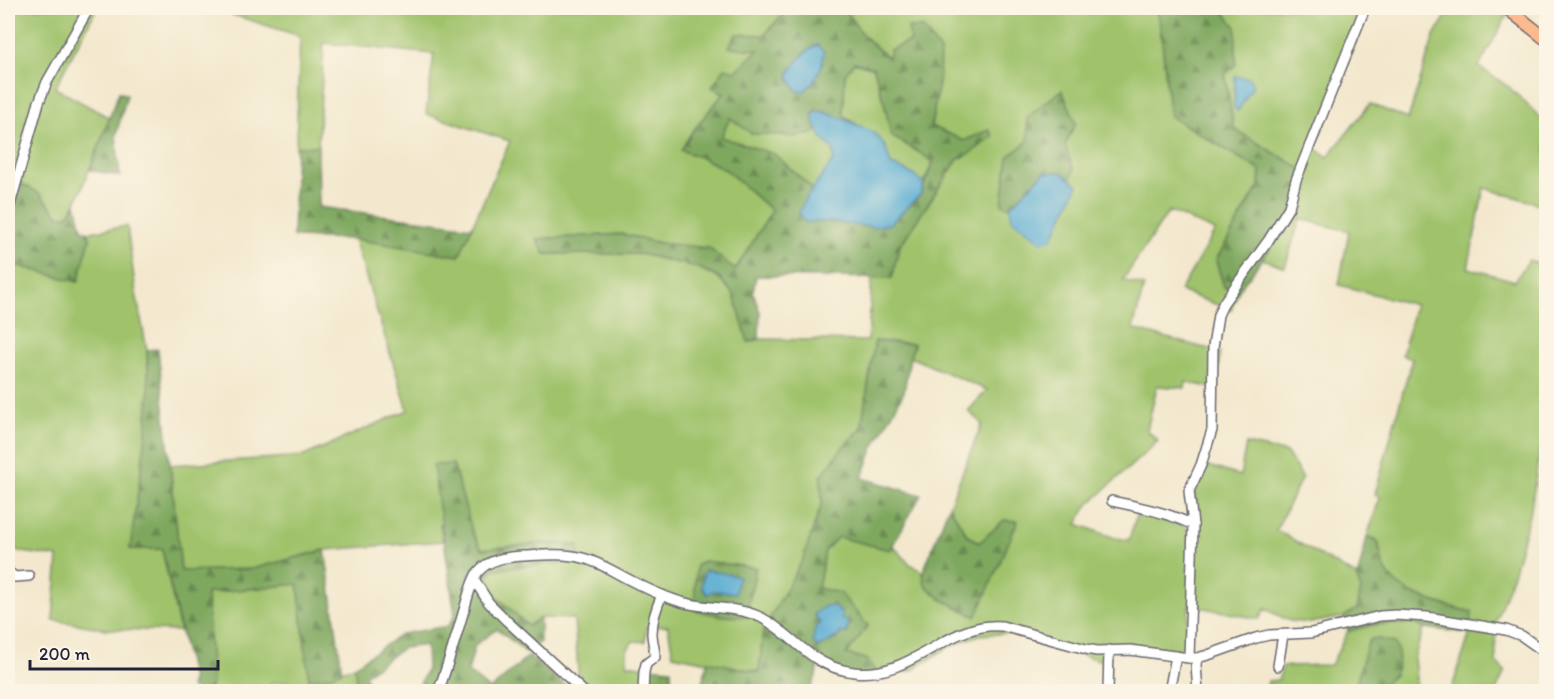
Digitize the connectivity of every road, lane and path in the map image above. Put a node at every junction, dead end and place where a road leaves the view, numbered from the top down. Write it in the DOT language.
graph roads {
  1 [pos="89,8"];
  2 [pos="1365,8"];
  3 [pos="1507,8"];
  4 [pos="1546,39"];
  5 [pos="8,212"];
  6 [pos="1112,501"];
  7 [pos="1193,525"];
  8 [pos="8,572"];
  9 [pos="29,576"];
  10 [pos="476,576"];
  11 [pos="662,595"];
  12 [pos="1283,635"];
  13 [pos="1109,650"];
  14 [pos="1546,653"];
  15 [pos="1176,656"];
  16 [pos="1193,658"];
  17 [pos="1278,666"];
  18 [pos="438,692"];
  19 [pos="584,692"];
  20 [pos="643,692"];
  21 [pos="1108,692"];
  22 [pos="1170,692"];
  23 [pos="1198,692"];
  1 -- 5 [label="street"];
  2 -- 7 [label="street"];
  3 -- 4 [label="main road"];
  6 -- 7 [label="street"];
  7 -- 16 [label="street"];
  8 -- 9 [label="street"];
  10 -- 11 [label="street"];
  10 -- 18 [label="street"];
  10 -- 19 [label="street"];
  11 -- 13 [label="street"];
  11 -- 20 [label="street"];
  12 -- 14 [label="street"];
  12 -- 16 [label="street"];
  12 -- 17 [label="street"];
  13 -- 15 [label="street"];
  13 -- 21 [label="street"];
  15 -- 16 [label="street"];
  15 -- 22 [label="street"];
  16 -- 23 [label="street"];
}
